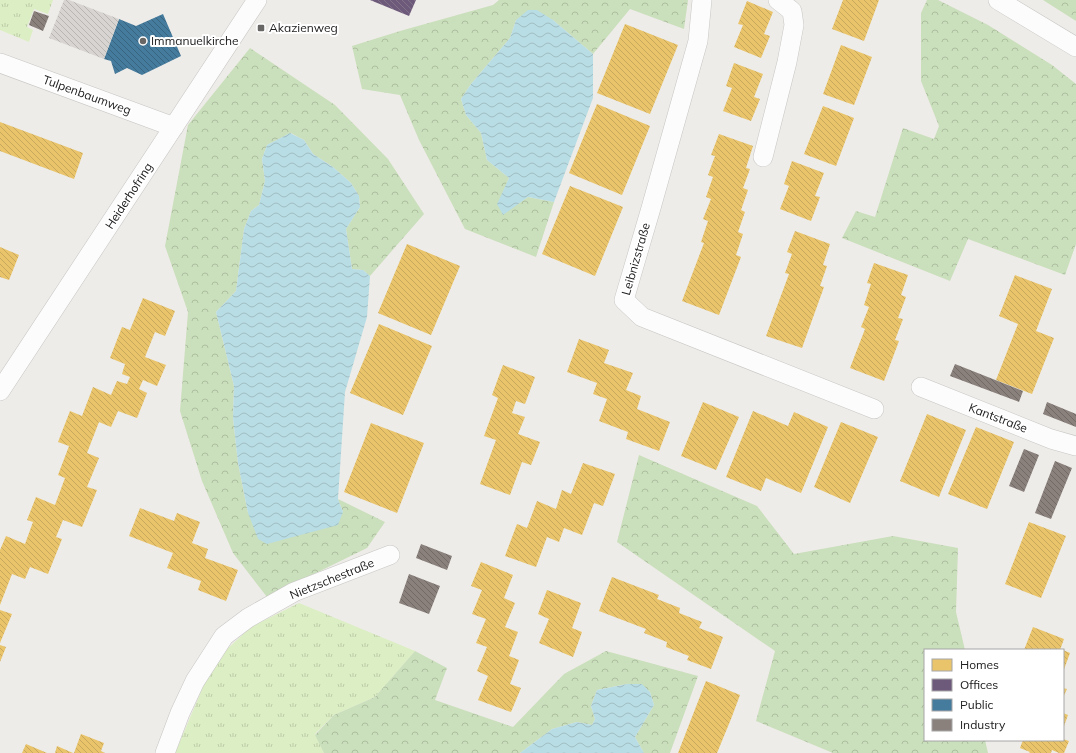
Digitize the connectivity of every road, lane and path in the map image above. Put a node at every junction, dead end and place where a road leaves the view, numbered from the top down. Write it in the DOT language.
graph roads {
  1 [pos="257,0"];
  2 [pos="702,0"];
  3 [pos="778,0"];
  4 [pos="998,0"];
  5 [pos="1076,47"];
  6 [pos="0,63"];
  7 [pos="174,127"];
  8 [pos="763,157"];
  9 [pos="921,387"];
  10 [pos="0,391"];
  11 [pos="874,409"];
  12 [pos="1076,446"];
  13 [pos="390,555"];
  14 [pos="165,753"];
  1 -- 7 [label="street, Heiderhofring"];
  2 -- 11 [label="street, Leibnizstraße"];
  3 -- 8 [label="street"];
  4 -- 5 [label="street"];
  6 -- 7 [label="street, Tulpenbaumweg"];
  7 -- 10 [label="street, Heiderhofring"];
  9 -- 12 [label="street, Kantstraße"];
  13 -- 14 [label="street, Nietzschestraße"];
}
